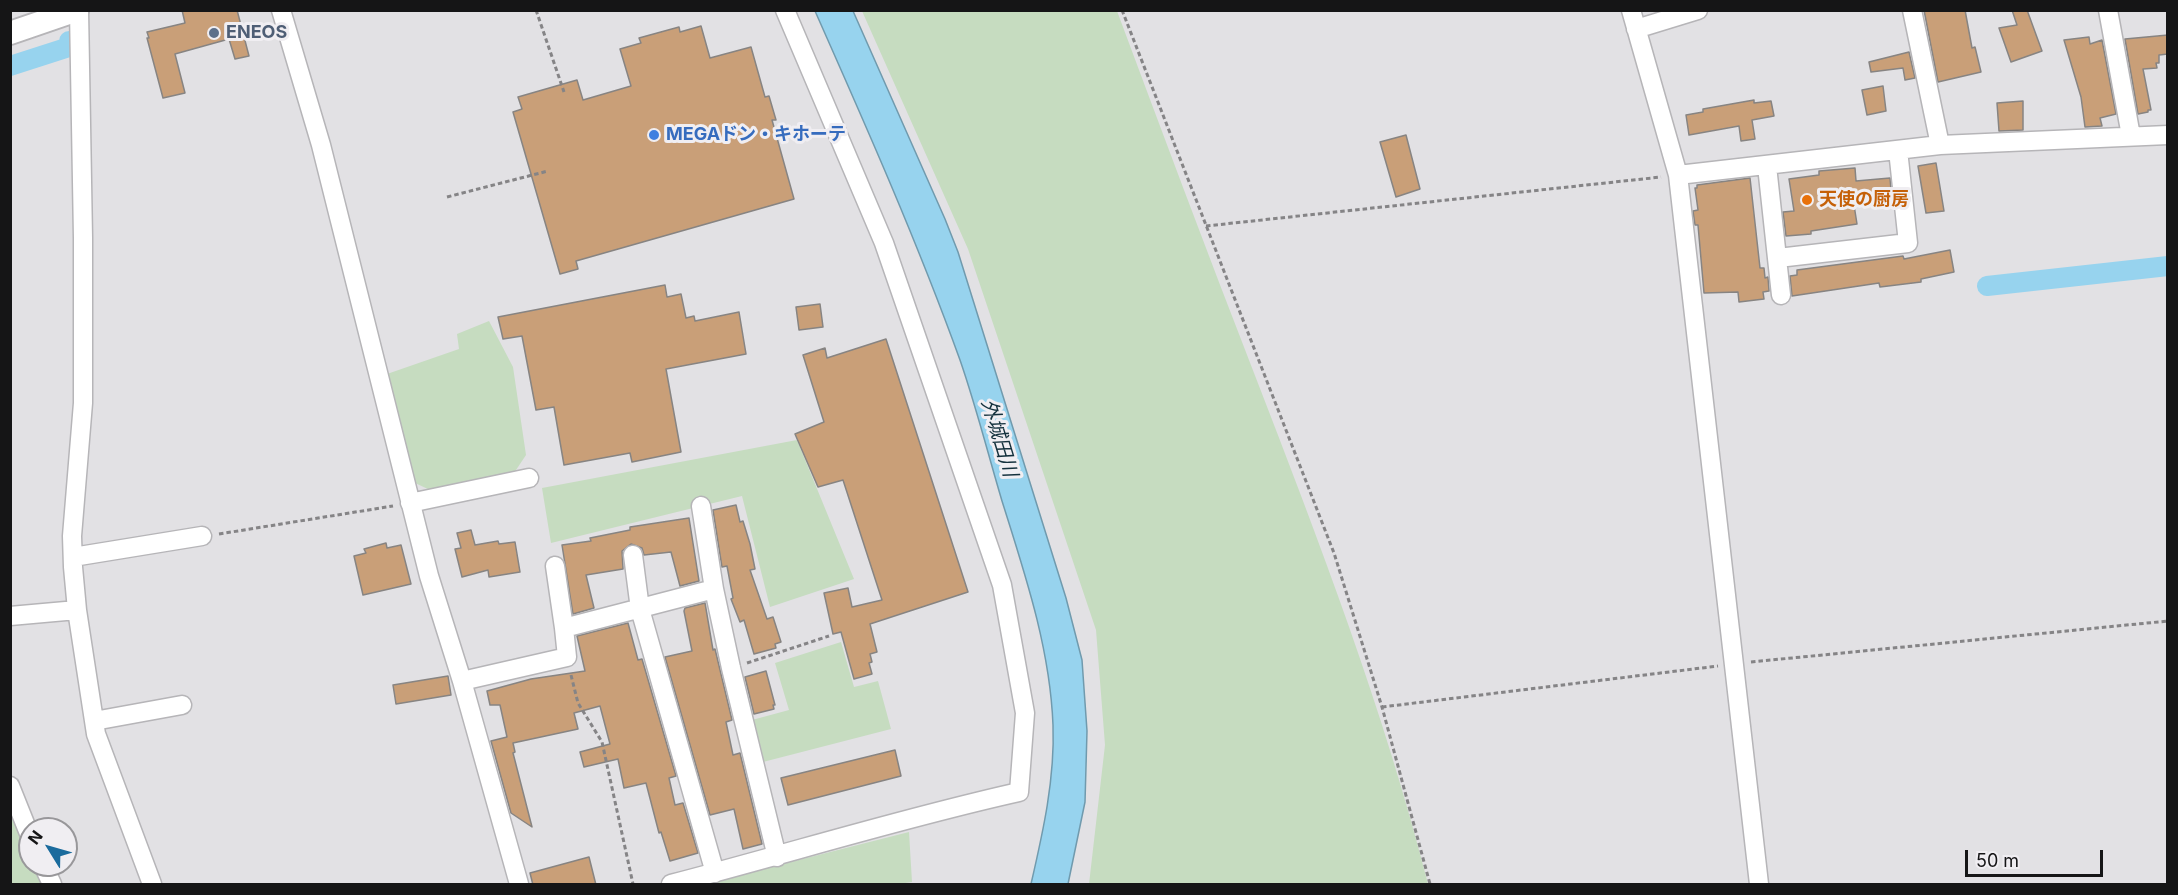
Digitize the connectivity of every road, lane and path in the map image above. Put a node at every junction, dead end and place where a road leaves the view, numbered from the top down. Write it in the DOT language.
graph roads {
  1 [pos="78,10"];
  2 [pos="280,10"];
  3 [pos="536,10"];
  4 [pos="784,10"];
  5 [pos="1122,10"];
  6 [pos="1631,10"];
  7 [pos="1698,10"];
  8 [pos="1912,10"];
  9 [pos="2108,10"];
  10 [pos="1636,29"];
  11 [pos="10,33"];
  12 [pos="564,92"];
  13 [pos="2168,135"];
  14 [pos="2131,136"];
  15 [pos="1940,145"];
  16 [pos="1898,150"];
  17 [pos="1767,166"];
  18 [pos="548,171"];
  19 [pos="1678,175"];
  20 [pos="447,197"];
  21 [pos="1206,226"];
  22 [pos="1778,258"];
  23 [pos="1781,295"];
  24 [pos="529,478"];
  25 [pos="410,503"];
  26 [pos="701,506"];
  27 [pos="202,536"];
  28 [pos="633,555"];
  29 [pos="73,557"];
  30 [pos="555,566"];
  31 [pos="714,589"];
  32 [pos="640,609"];
  33 [pos="77,610"];
  34 [pos="10,616"];
  35 [pos="2168,621"];
  36 [pos="564,628"];
  37 [pos="829,636"];
  38 [pos="567,657"];
  39 [pos="1735,664"];
  40 [pos="731,668"];
  41 [pos="462,681"];
  42 [pos="182,705"];
  43 [pos="1382,707"];
  44 [pos="94,721"];
  45 [pos="10,786"];
  46 [pos="22,817"];
  47 [pos="777,857"];
  48 [pos="715,873"];
  49 [pos="152,885"];
  50 [pos="519,885"];
  51 [pos="633,885"];
  52 [pos="671,885"];
  53 [pos="1430,885"];
  54 [pos="1759,885"];
  1 -- 11 [label="main road"];
  1 -- 29 [label="street"];
  2 -- 25 [label="street"];
  3 -- 12 [label="path"];
  4 -- 47 [label="street"];
  5 -- 21 [label="path"];
  6 -- 10 [label="street"];
  7 -- 10 [label="street"];
  8 -- 15 [label="street"];
  9 -- 14 [label="street"];
  10 -- 19 [label="street"];
  13 -- 14 [label="street"];
  14 -- 15 [label="street"];
  15 -- 16 [label="street"];
  16 -- 17 [label="street"];
  16 -- 22 [label="street"];
  17 -- 19 [label="street"];
  17 -- 22 [label="street"];
  18 -- 20 [label="path"];
  19 -- 21 [label="path"];
  19 -- 39 [label="street"];
  21 -- 43 [label="path"];
  22 -- 23 [label="street"];
  24 -- 25 [label="street"];
  25 -- 27 [label="path"];
  25 -- 41 [label="street"];
  26 -- 31 [label="street"];
  27 -- 29 [label="street"];
  28 -- 32 [label="street"];
  29 -- 33 [label="street"];
  30 -- 36 [label="street"];
  31 -- 32 [label="street"];
  31 -- 40 [label="street"];
  32 -- 36 [label="street"];
  32 -- 48 [label="street"];
  33 -- 34 [label="street"];
  33 -- 44 [label="street"];
  35 -- 39 [label="path"];
  36 -- 38 [label="street"];
  37 -- 40 [label="path"];
  38 -- 41 [label="street"];
  38 -- 51 [label="path"];
  39 -- 43 [label="path"];
  39 -- 54 [label="street"];
  40 -- 47 [label="street"];
  41 -- 50 [label="street"];
  42 -- 44 [label="street"];
  43 -- 53 [label="path"];
  44 -- 49 [label="street"];
  45 -- 46 [label="street"];
  47 -- 48 [label="street"];
  48 -- 52 [label="street"];
}
